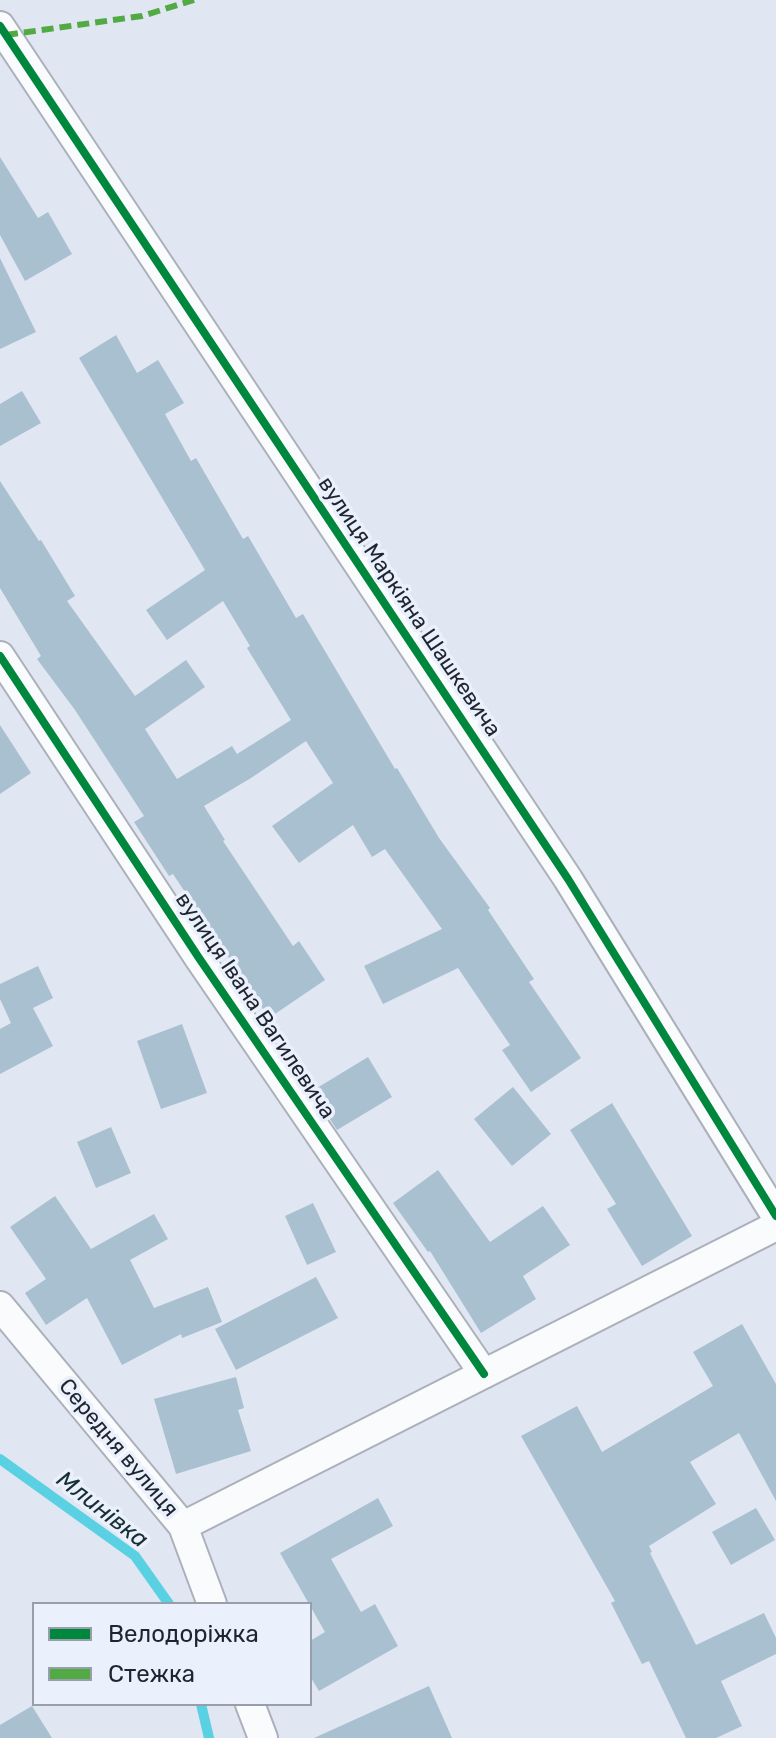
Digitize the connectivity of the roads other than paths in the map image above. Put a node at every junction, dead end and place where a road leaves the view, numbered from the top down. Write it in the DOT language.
graph roads {
  1 [pos="0,26"];
  2 [pos="0,656"];
  3 [pos="776,1216"];
  4 [pos="776,1226"];
  5 [pos="0,1306"];
  6 [pos="484,1374"];
  7 [pos="183,1526"];
  8 [pos="211,1602"];
  9 [pos="251,1706"];
  10 [pos="263,1738"];
  1 -- 3 [label="street, вулиця Маркіяна Шашкевича"];
  2 -- 6 [label="street, вулиця Івана Вагилевича"];
  4 -- 6 [label="street"];
  5 -- 7 [label="street, Середня вулиця"];
  6 -- 7 [label="street"];
  7 -- 8 [label="street, Середня вулиця"];
  9 -- 10 [label="street"];
}
